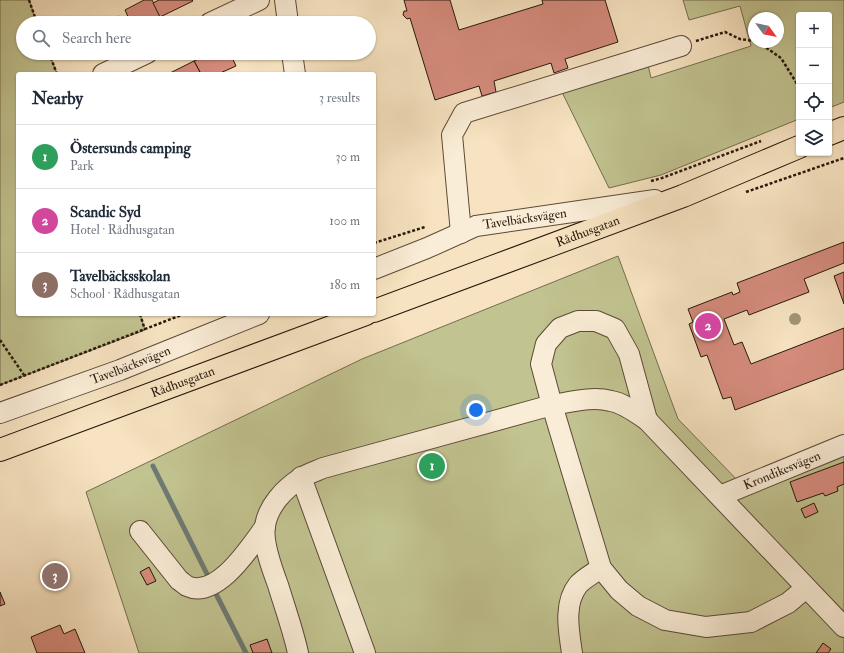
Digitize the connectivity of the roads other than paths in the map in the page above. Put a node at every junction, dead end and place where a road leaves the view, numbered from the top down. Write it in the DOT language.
graph roads {
  1 [pos="259,0"];
  2 [pos="285,0"];
  3 [pos="225,16"];
  4 [pos="287,16"];
  5 [pos="681,46"];
  6 [pos="132,60"];
  7 [pos="293,60"];
  8 [pos="107,72"];
  9 [pos="295,72"];
  10 [pos="844,128"];
  11 [pos="832,133"];
  12 [pos="796,148"];
  13 [pos="682,196"];
  14 [pos="461,233"];
  15 [pos="376,268"];
  16 [pos="376,310"];
  17 [pos="254,316"];
  18 [pos="361,316"];
  19 [pos="552,405"];
  20 [pos="0,413"];
  21 [pos="647,420"];
  22 [pos="844,445"];
  23 [pos="0,450"];
  24 [pos="301,477"];
  25 [pos="720,496"];
  26 [pos="265,527"];
  27 [pos="140,531"];
  28 [pos="601,568"];
  29 [pos="806,588"];
  30 [pos="844,627"];
  31 [pos="296,644"];
  32 [pos="281,653"];
  33 [pos="364,653"];
  34 [pos="572,653"];
  1 -- 3 [label="street"];
  2 -- 4 [label="street"];
  5 -- 14 [label="street"];
  6 -- 8 [label="street"];
  7 -- 9 [label="street"];
  10 -- 11 [label="main road"];
  12 -- 13 [label="main road, Rådhusgatan"];
  13 -- 14 [label="street, Tavelbäcksvägen"];
  13 -- 16 [label="main road, Rådhusgatan"];
  14 -- 15 [label="street, Tavelbäcksvägen"];
  17 -- 20 [label="street, Tavelbäcksvägen"];
  18 -- 23 [label="main road, Rådhusgatan"];
  19 -- 21 [label="street"];
  19 -- 21 [label="street"];
  19 -- 24 [label="street"];
  19 -- 28 [label="street"];
  21 -- 25 [label="street"];
  22 -- 25 [label="street, Krondikesvägen"];
  24 -- 26 [label="street"];
  24 -- 33 [label="street"];
  25 -- 29 [label="street"];
  26 -- 27 [label="street"];
  26 -- 31 [label="street"];
  28 -- 29 [label="street"];
  28 -- 34 [label="street"];
  29 -- 30 [label="street"];
  31 -- 32 [label="street"];
}
